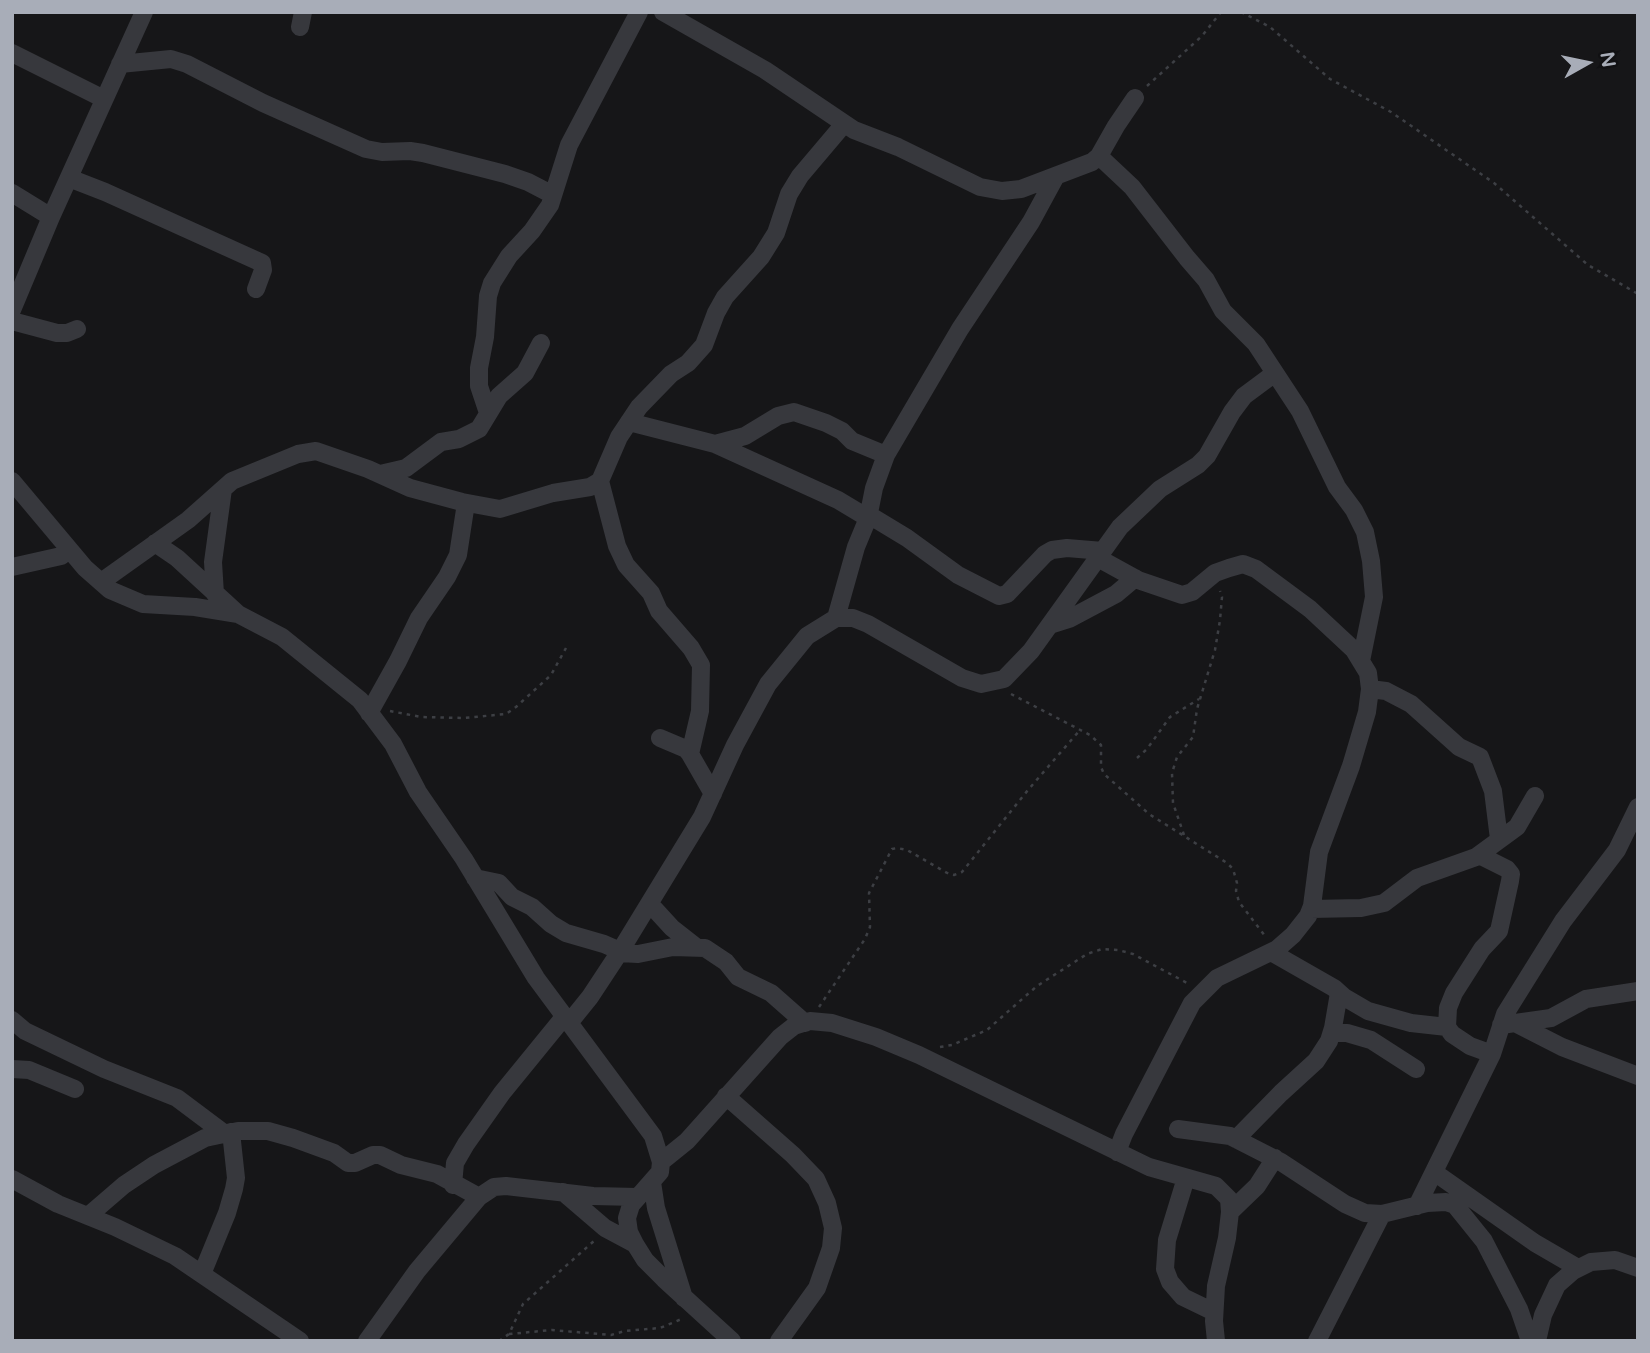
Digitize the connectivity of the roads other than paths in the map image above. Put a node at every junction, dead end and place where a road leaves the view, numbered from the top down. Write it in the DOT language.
graph roads {
  1 [pos="144,12"];
  2 [pos="639,12"];
  3 [pos="663,12"];
  4 [pos="12,53"];
  5 [pos="120,64"];
  6 [pos="104,99"];
  7 [pos="1135,99"];
  8 [pos="844,124"];
  9 [pos="1099,156"];
  10 [pos="1056,176"];
  11 [pos="69,178"];
  12 [pos="12,194"];
  13 [pos="553,195"];
  14 [pos="51,217"];
  15 [pos="256,289"];
  16 [pos="12,310"];
  17 [pos="12,321"];
  18 [pos="77,329"];
  19 [pos="541,343"];
  20 [pos="1275,373"];
  21 [pos="488,413"];
  22 [pos="629,422"];
  23 [pos="715,444"];
  24 [pos="886,455"];
  25 [pos="380,474"];
  26 [pos="12,481"];
  27 [pos="600,481"];
  28 [pos="223,489"];
  29 [pos="466,503"];
  30 [pos="869,517"];
  31 [pos="155,543"];
  32 [pos="69,550"];
  33 [pos="1101,555"];
  34 [pos="12,567"];
  35 [pos="1135,578"];
  36 [pos="101,582"];
  37 [pos="215,594"];
  38 [pos="238,614"];
  39 [pos="835,618"];
  40 [pos="1049,625"];
  41 [pos="1360,661"];
  42 [pos="1370,689"];
  43 [pos="371,709"];
  44 [pos="660,738"];
  45 [pos="690,754"];
  46 [pos="713,794"];
  47 [pos="1535,796"];
  48 [pos="1638,807"];
  49 [pos="1499,839"];
  50 [pos="1479,855"];
  51 [pos="475,878"];
  52 [pos="650,904"];
  53 [pos="1311,909"];
  54 [pos="695,946"];
  55 [pos="1272,951"];
  56 [pos="620,952"];
  57 [pos="1638,991"];
  58 [pos="1339,993"];
  59 [pos="1381,1014"];
  60 [pos="567,1020"];
  61 [pos="12,1021"];
  62 [pos="807,1022"];
  63 [pos="1508,1024"];
  64 [pos="1447,1027"];
  65 [pos="1332,1034"];
  66 [pos="1371,1040"];
  67 [pos="1492,1054"];
  68 [pos="12,1069"];
  69 [pos="1416,1069"];
  70 [pos="1638,1076"];
  71 [pos="75,1089"];
  72 [pos="726,1096"];
  73 [pos="1261,1114"];
  74 [pos="1178,1129"];
  75 [pos="228,1133"];
  76 [pos="1236,1139"];
  77 [pos="1117,1152"];
  78 [pos="1270,1156"];
  79 [pos="661,1162"];
  80 [pos="1434,1171"];
  81 [pos="1186,1178"];
  82 [pos="12,1179"];
  83 [pos="652,1182"];
  84 [pos="453,1185"];
  85 [pos="563,1192"];
  86 [pos="479,1197"];
  87 [pos="637,1197"];
  88 [pos="1417,1206"];
  89 [pos="1230,1212"];
  90 [pos="1382,1214"];
  91 [pos="88,1216"];
  92 [pos="635,1244"];
  93 [pos="1578,1268"];
  94 [pos="1638,1268"];
  95 [pos="202,1274"];
  96 [pos="684,1298"];
  97 [pos="1214,1312"];
  98 [pos="300,1341"];
  99 [pos="367,1341"];
  100 [pos="732,1341"];
  101 [pos="779,1341"];
  102 [pos="1216,1341"];
  103 [pos="1317,1341"];
  104 [pos="1530,1341"];
  105 [pos="1537,1341"];
  1 -- 5 [label="street"];
  2 -- 13 [label="street"];
  3 -- 8 [label="street"];
  4 -- 6 [label="street"];
  5 -- 6 [label="street"];
  5 -- 13 [label="street"];
  6 -- 11 [label="street"];
  7 -- 9 [label="street"];
  8 -- 10 [label="street"];
  8 -- 22 [label="street"];
  9 -- 10 [label="street"];
  9 -- 20 [label="street"];
  10 -- 24 [label="street"];
  11 -- 14 [label="street"];
  11 -- 15 [label="street"];
  12 -- 14 [label="street"];
  13 -- 21 [label="street"];
  14 -- 16 [label="street"];
  17 -- 18 [label="street"];
  19 -- 21 [label="street"];
  20 -- 33 [label="street"];
  20 -- 41 [label="street"];
  21 -- 25 [label="street"];
  22 -- 23 [label="street"];
  22 -- 27 [label="street"];
  23 -- 24 [label="street"];
  23 -- 30 [label="street"];
  24 -- 30 [label="street"];
  25 -- 28 [label="street"];
  25 -- 29 [label="street"];
  26 -- 32 [label="street"];
  27 -- 29 [label="street"];
  27 -- 45 [label="street"];
  28 -- 31 [label="street"];
  28 -- 37 [label="street"];
  29 -- 43 [label="street"];
  30 -- 33 [label="street"];
  30 -- 39 [label="street"];
  31 -- 36 [label="street"];
  31 -- 37 [label="street"];
  32 -- 34 [label="street"];
  32 -- 36 [label="street"];
  33 -- 35 [label="street"];
  33 -- 40 [label="street"];
  35 -- 40 [label="street"];
  35 -- 41 [label="street"];
  36 -- 38 [label="street"];
  37 -- 38 [label="street"];
  38 -- 43 [label="street"];
  39 -- 40 [label="street"];
  39 -- 46 [label="street"];
  41 -- 42 [label="street"];
  42 -- 49 [label="street"];
  42 -- 53 [label="street"];
  43 -- 51 [label="street"];
  44 -- 45 [label="street"];
  45 -- 46 [label="street"];
  46 -- 52 [label="street"];
  47 -- 49 [label="street"];
  48 -- 63 [label="street"];
  49 -- 50 [label="street"];
  50 -- 53 [label="street"];
  50 -- 64 [label="street"];
  51 -- 56 [label="street"];
  51 -- 60 [label="street"];
  52 -- 54 [label="street"];
  52 -- 56 [label="street"];
  53 -- 55 [label="street"];
  54 -- 56 [label="street"];
  54 -- 62 [label="street"];
  55 -- 58 [label="street"];
  55 -- 77 [label="street"];
  56 -- 60 [label="street"];
  57 -- 63 [label="street"];
  58 -- 59 [label="street"];
  58 -- 65 [label="street"];
  59 -- 64 [label="street"];
  59 -- 66 [label="street"];
  60 -- 79 [label="street"];
  60 -- 84 [label="street"];
  61 -- 75 [label="street"];
  62 -- 72 [label="street"];
  62 -- 77 [label="street"];
  63 -- 67 [label="street"];
  63 -- 70 [label="street"];
  64 -- 67 [label="street"];
  65 -- 66 [label="street"];
  65 -- 73 [label="street"];
  66 -- 69 [label="street"];
  67 -- 80 [label="street"];
  68 -- 71 [label="street"];
  72 -- 79 [label="street"];
  72 -- 101 [label="street"];
  73 -- 76 [label="street"];
  73 -- 78 [label="street"];
  74 -- 76 [label="street"];
  75 -- 84 [label="street"];
  75 -- 91 [label="street"];
  75 -- 95 [label="street"];
  76 -- 78 [label="street"];
  77 -- 81 [label="street"];
  78 -- 89 [label="street"];
  78 -- 90 [label="street"];
  79 -- 83 [label="street"];
  80 -- 88 [label="street"];
  80 -- 93 [label="street"];
  81 -- 89 [label="street"];
  81 -- 97 [label="street"];
  82 -- 91 [label="street"];
  83 -- 87 [label="street"];
  83 -- 96 [label="street"];
  84 -- 86 [label="street"];
  85 -- 86 [label="street"];
  85 -- 87 [label="street"];
  85 -- 92 [label="street"];
  86 -- 99 [label="street"];
  87 -- 92 [label="street"];
  88 -- 90 [label="street"];
  88 -- 104 [label="street"];
  89 -- 97 [label="street"];
  90 -- 103 [label="street"];
  91 -- 95 [label="street"];
  92 -- 96 [label="street"];
  93 -- 94 [label="street"];
  93 -- 105 [label="street"];
  95 -- 98 [label="street"];
  96 -- 100 [label="street"];
  97 -- 102 [label="street"];
}
